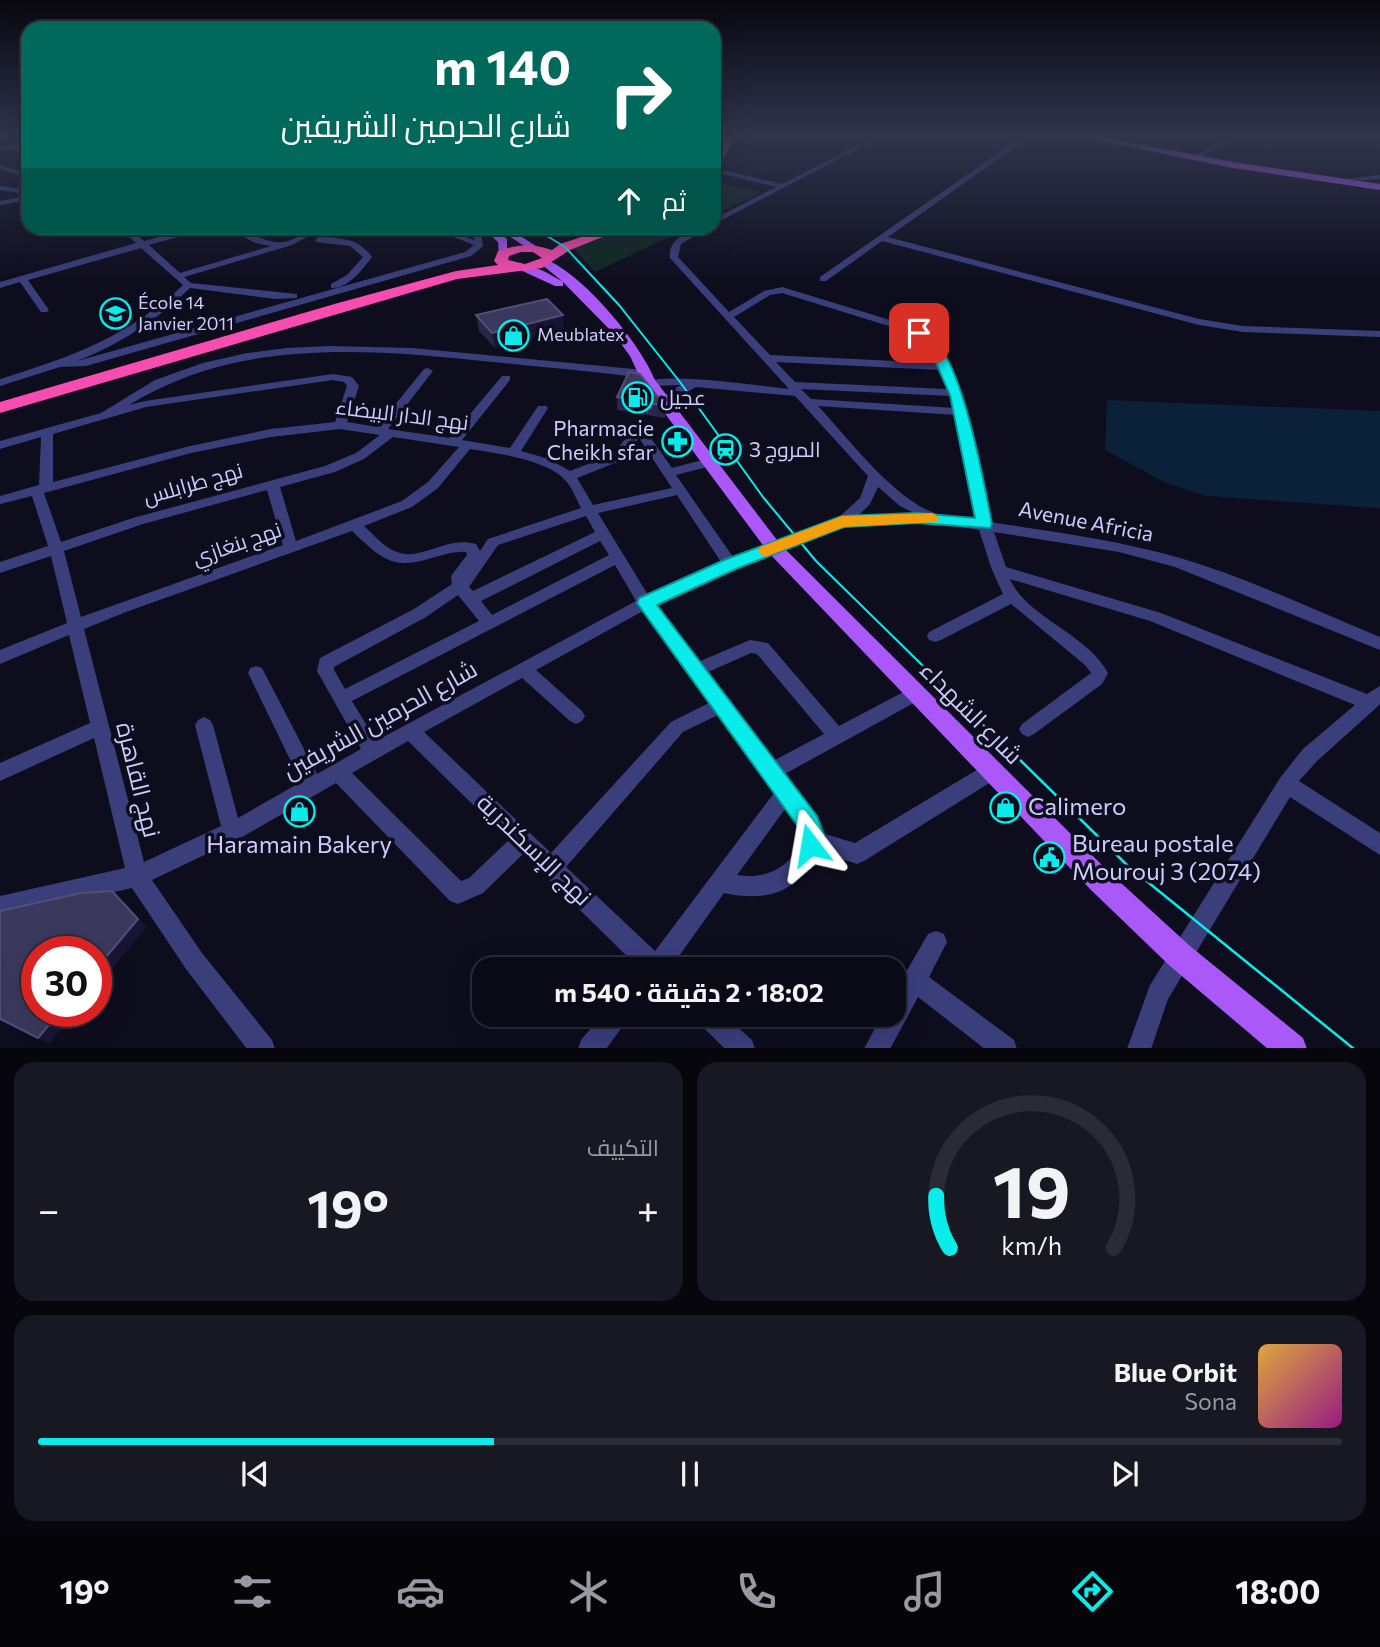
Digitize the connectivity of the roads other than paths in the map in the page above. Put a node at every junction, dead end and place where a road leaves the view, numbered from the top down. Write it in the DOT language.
graph roads {
  1 [pos="770,184"];
  2 [pos="788,184"];
  3 [pos="959,184"];
  4 [pos="782,187"];
  5 [pos="0,188"];
  6 [pos="21,191"];
  7 [pos="21,199"];
  8 [pos="0,203"];
  9 [pos="721,218"];
  10 [pos="133,235"];
  11 [pos="176,235"];
  12 [pos="246,235"];
  13 [pos="304,235"];
  14 [pos="455,235"];
  15 [pos="477,235"];
  16 [pos="496,235"];
  17 [pos="513,235"];
  18 [pos="587,235"];
  19 [pos="599,235"];
  20 [pos="692,235"];
  21 [pos="881,238"];
  22 [pos="319,240"];
  23 [pos="145,244"];
  24 [pos="478,244"];
  25 [pos="281,245"];
  26 [pos="542,254"];
  27 [pos="509,262"];
  28 [pos="178,276"];
  29 [pos="23,279"];
  30 [pos="822,279"];
  31 [pos="0,285"];
  32 [pos="188,285"];
  33 [pos="345,285"];
  34 [pos="319,293"];
  35 [pos="44,310"];
  36 [pos="729,316"];
  37 [pos="1380,334"];
  38 [pos="769,358"];
  39 [pos="60,364"];
  40 [pos="944,367"];
  41 [pos="428,371"];
  42 [pos="506,378"];
  43 [pos="645,378"];
  44 [pos="0,383"];
  45 [pos="694,383"];
  46 [pos="152,386"];
  47 [pos="956,393"];
  48 [pos="799,394"];
  49 [pos="0,400"];
  50 [pos="159,401"];
  51 [pos="664,402"];
  52 [pos="0,408"];
  53 [pos="542,408"];
  54 [pos="961,412"];
  55 [pos="107,413"];
  56 [pos="340,425"];
  57 [pos="47,430"];
  58 [pos="386,431"];
  59 [pos="461,443"];
  60 [pos="0,445"];
  61 [pos="513,453"];
  62 [pos="710,462"];
  63 [pos="669,473"];
  64 [pos="875,474"];
  65 [pos="569,477"];
  66 [pos="272,484"];
  67 [pos="41,488"];
  68 [pos="680,490"];
  69 [pos="0,500"];
  70 [pos="588,511"];
  71 [pos="935,518"];
  72 [pos="842,522"];
  73 [pos="984,524"];
  74 [pos="354,525"];
  75 [pos="604,533"];
  76 [pos="56,548"];
  77 [pos="291,548"];
  78 [pos="774,548"];
  79 [pos="618,557"];
  80 [pos="730,564"];
  81 [pos="0,568"];
  82 [pos="999,570"];
  83 [pos="460,586"];
  84 [pos="1013,596"];
  85 [pos="471,598"];
  86 [pos="645,603"];
  87 [pos="490,623"];
  88 [pos="74,626"];
  89 [pos="935,636"];
  90 [pos="1380,643"];
  91 [pos="0,657"];
  92 [pos="523,669"];
  93 [pos="695,671"];
  94 [pos="256,673"];
  95 [pos="915,694"];
  96 [pos="1375,698"];
  97 [pos="341,699"];
  98 [pos="720,706"];
  99 [pos="576,716"];
  100 [pos="204,725"];
  101 [pos="100,727"];
  102 [pos="1028,729"];
  103 [pos="410,731"];
  104 [pos="837,736"];
  105 [pos="373,752"];
  106 [pos="992,771"];
  107 [pos="0,772"];
  108 [pos="338,772"];
  109 [pos="770,772"];
  110 [pos="1287,784"];
  111 [pos="313,786"];
  112 [pos="785,793"];
  113 [pos="232,831"];
  114 [pos="523,840"];
  115 [pos="811,840"];
  116 [pos="1380,845"];
  117 [pos="553,867"];
  118 [pos="137,876"];
  119 [pos="719,882"];
  120 [pos="0,907"];
  121 [pos="936,942"];
  122 [pos="1181,956"];
  123 [pos="644,957"];
  124 [pos="665,957"];
  125 [pos="914,981"];
  126 [pos="607,1027"];
  127 [pos="720,1027"];
  128 [pos="263,1048"];
  129 [pos="590,1048"];
  130 [pos="743,1048"];
  131 [pos="876,1048"];
  132 [pos="1005,1048"];
  133 [pos="1139,1048"];
  134 [pos="1292,1048"];
  1 -- 4 [label="street"];
  2 -- 4 [label="street"];
  3 -- 21 [label="street"];
  4 -- 9 [label="street"];
  5 -- 6 [label="street"];
  7 -- 8 [label="street"];
  10 -- 23 [label="street"];
  11 -- 23 [label="street"];
  12 -- 25 [label="street"];
  13 -- 25 [label="street"];
  14 -- 24 [label="street"];
  15 -- 24 [label="street"];
  16 -- 27 [label="main road"];
  17 -- 26 [label="main road, شارع الشهداء"];
  18 -- 26 [label="highway"];
  19 -- 26 [label="highway"];
  20 -- 36 [label="street"];
  21 -- 30 [label="street"];
  21 -- 37 [label="street"];
  22 -- 33 [label="street"];
  23 -- 28 [label="street"];
  23 -- 29 [label="street"];
  24 -- 33 [label="street"];
  25 -- 28 [label="street"];
  26 -- 27 [label="highway"];
  26 -- 27 [label="highway"];
  26 -- 43 [label="main road, شارع الشهداء"];
  27 -- 43 [label="main road, شارع الشهداء"];
  27 -- 49 [label="highway"];
  27 -- 52 [label="highway"];
  28 -- 32 [label="street"];
  29 -- 31 [label="street"];
  29 -- 35 [label="street"];
  32 -- 34 [label="street"];
  32 -- 39 [label="street"];
  33 -- 34 [label="street"];
  34 -- 39 [label="street"];
  36 -- 38 [label="street"];
  36 -- 40 [label="street"];
  38 -- 40 [label="street"];
  38 -- 48 [label="street"];
  39 -- 44 [label="street"];
  40 -- 47 [label="street"];
  41 -- 58 [label="street, نهج طرابلس"];
  42 -- 59 [label="street, نهج بنغازي"];
  43 -- 45 [label="street"];
  43 -- 46 [label="street"];
  43 -- 51 [label="main road, شارع الشهداء"];
  45 -- 48 [label="street"];
  45 -- 51 [label="street"];
  46 -- 50 [label="street"];
  46 -- 55 [label="street"];
  47 -- 48 [label="street"];
  47 -- 54 [label="street"];
  48 -- 54 [label="street"];
  48 -- 64 [label="street"];
  50 -- 55 [label="street"];
  50 -- 56 [label="street"];
  51 -- 62 [label="main road, شارع الشهداء"];
  53 -- 61 [label="street"];
  54 -- 73 [label="street"];
  55 -- 57 [label="street"];
  56 -- 58 [label="street, نهج الدار البيضاء"];
  56 -- 67 [label="street, نهج الدار البيضاء"];
  57 -- 60 [label="street"];
  57 -- 67 [label="street, نهج القاهرة"];
  58 -- 59 [label="street, نهج الدار البيضاء"];
  58 -- 66 [label="street, نهج طرابلس"];
  59 -- 61 [label="street, نهج الدار البيضاء"];
  59 -- 74 [label="street, نهج بنغازي"];
  61 -- 65 [label="street, نهج الدار البيضاء"];
  62 -- 63 [label="street"];
  62 -- 78 [label="main road, شارع الشهداء"];
  63 -- 65 [label="street"];
  63 -- 68 [label="street"];
  64 -- 71 [label="street"];
  64 -- 72 [label="street"];
  65 -- 70 [label="street"];
  66 -- 76 [label="street, نهج طرابلس"];
  66 -- 77 [label="street"];
  67 -- 69 [label="street, نهج الدار البيضاء"];
  67 -- 76 [label="street, نهج القاهرة"];
  68 -- 70 [label="street"];
  68 -- 80 [label="street"];
  70 -- 75 [label="street"];
  70 -- 83 [label="street"];
  71 -- 72 [label="street, Avenue Africia"];
  71 -- 73 [label="street, Avenue Africia"];
  72 -- 78 [label="street, Avenue Africia"];
  73 -- 82 [label="street"];
  73 -- 90 [label="street, Avenue Africia"];
  74 -- 77 [label="street, نهج بنغازي"];
  74 -- 83 [label="street"];
  75 -- 79 [label="street"];
  75 -- 85 [label="street"];
  76 -- 81 [label="street, نهج طرابلس"];
  76 -- 88 [label="street, نهج القاهرة"];
  77 -- 88 [label="street, نهج بنغازي"];
  78 -- 80 [label="street, شارع الحرمين الشريفين"];
  78 -- 95 [label="main road, شارع الشهداء"];
  79 -- 86 [label="street"];
  79 -- 87 [label="street"];
  80 -- 86 [label="street, شارع الحرمين الشريفين"];
  82 -- 84 [label="street"];
  82 -- 96 [label="street"];
  83 -- 85 [label="street"];
  83 -- 97 [label="street"];
  84 -- 89 [label="street"];
  84 -- 102 [label="street"];
  85 -- 87 [label="street"];
  86 -- 92 [label="street, شارع الحرمين الشريفين"];
  86 -- 93 [label="street"];
  87 -- 97 [label="street"];
  88 -- 91 [label="street, نهج بنغازي"];
  88 -- 101 [label="street, نهج القاهرة"];
  92 -- 99 [label="street"];
  92 -- 103 [label="street, شارع الحرمين الشريفين"];
  93 -- 98 [label="street"];
  93 -- 104 [label="street"];
  94 -- 111 [label="street"];
  95 -- 104 [label="street"];
  95 -- 106 [label="main road, شارع الشهداء"];
  96 -- 110 [label="street"];
  97 -- 105 [label="street"];
  98 -- 109 [label="street"];
  98 -- 117 [label="street"];
  100 -- 113 [label="street"];
  101 -- 107 [label="street"];
  101 -- 118 [label="street, نهج القاهرة"];
  103 -- 105 [label="street, شارع الحرمين الشريفين"];
  103 -- 114 [label="street, نهج الإسكندرية"];
  104 -- 109 [label="street"];
  105 -- 108 [label="street, شارع الحرمين الشريفين"];
  106 -- 115 [label="street"];
  106 -- 122 [label="main road, شارع الشهداء"];
  108 -- 111 [label="street, شارع الحرمين الشريفين"];
  108 -- 114 [label="street"];
  109 -- 112 [label="street"];
  110 -- 116 [label="street"];
  110 -- 122 [label="street"];
  111 -- 113 [label="street, شارع الحرمين الشريفين"];
  112 -- 115 [label="street"];
  112 -- 119 [label="street"];
  113 -- 118 [label="street, شارع الحرمين الشريفين"];
  114 -- 117 [label="street, نهج الإسكندرية"];
  115 -- 119 [label="street"];
  117 -- 123 [label="street, نهج الإسكندرية"];
  118 -- 120 [label="street, شارع الحرمين الشريفين"];
  118 -- 128 [label="street, نهج القاهرة"];
  119 -- 124 [label="street"];
  121 -- 125 [label="street"];
  122 -- 133 [label="street"];
  122 -- 134 [label="main road, شارع الشهداء"];
  125 -- 131 [label="street"];
  125 -- 132 [label="street"];
  126 -- 129 [label="street"];
  127 -- 130 [label="street"];
}
